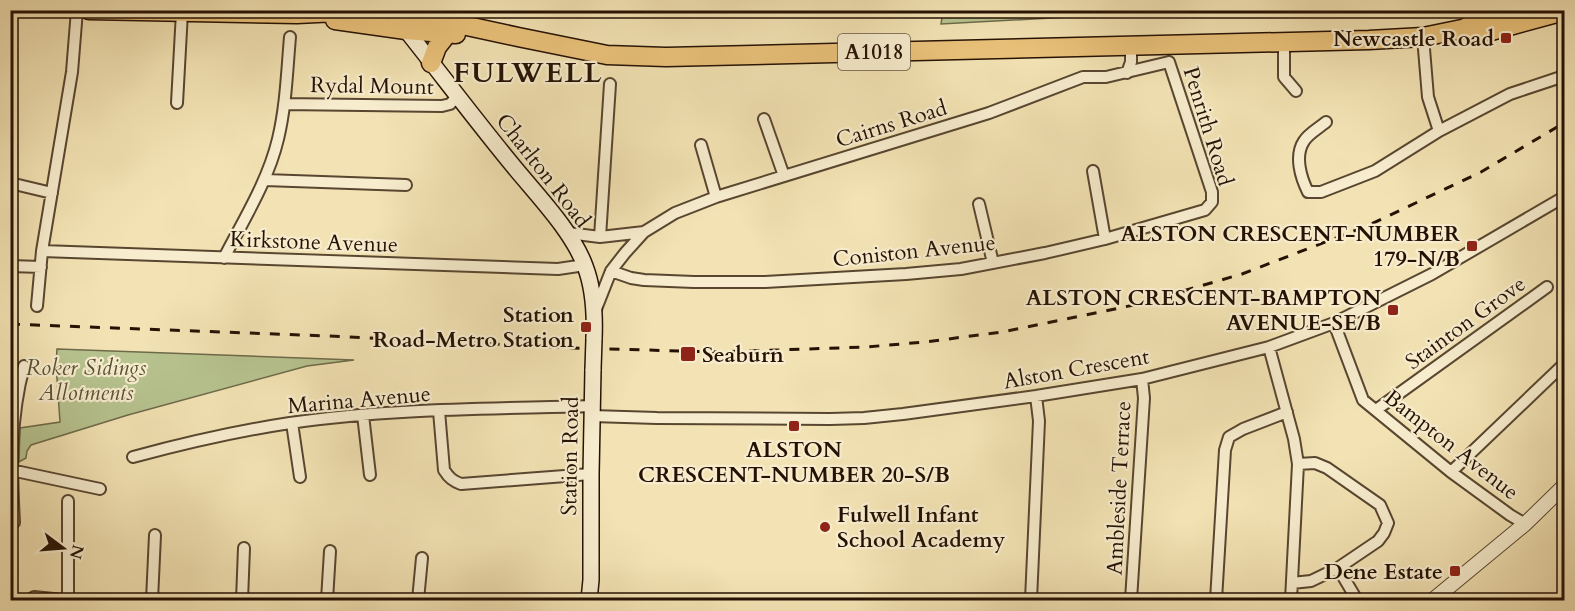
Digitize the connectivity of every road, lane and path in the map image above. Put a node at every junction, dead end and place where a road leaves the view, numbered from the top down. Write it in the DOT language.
graph roads {
  1 [pos="77,10"];
  2 [pos="89,10"];
  3 [pos="376,10"];
  4 [pos="392,10"];
  5 [pos="1504,10"];
  6 [pos="340,11"];
  7 [pos="182,12"];
  8 [pos="1564,12"];
  9 [pos="297,14"];
  10 [pos="447,22"];
  11 [pos="1462,29"];
  12 [pos="406,30"];
  13 [pos="1424,36"];
  14 [pos="290,37"];
  15 [pos="1284,41"];
  16 [pos="1175,44"];
  17 [pos="1131,46"];
  18 [pos="1169,62"];
  19 [pos="431,63"];
  20 [pos="1127,73"];
  21 [pos="1564,76"];
  22 [pos="610,84"];
  23 [pos="1296,91"];
  24 [pos="457,97"];
  25 [pos="177,103"];
  26 [pos="284,104"];
  27 [pos="764,120"];
  28 [pos="1326,122"];
  29 [pos="1439,131"];
  30 [pos="1292,135"];
  31 [pos="1303,141"];
  32 [pos="700,145"];
  33 [pos="1093,171"];
  34 [pos="784,176"];
  35 [pos="265,180"];
  36 [pos="10,183"];
  37 [pos="406,185"];
  38 [pos="52,193"];
  39 [pos="716,197"];
  40 [pos="1564,197"];
  41 [pos="1212,202"];
  42 [pos="979,204"];
  43 [pos="644,232"];
  44 [pos="568,233"];
  45 [pos="600,237"];
  46 [pos="1105,239"];
  47 [pos="42,251"];
  48 [pos="224,258"];
  49 [pos="993,263"];
  50 [pos="585,265"];
  51 [pos="10,266"];
  52 [pos="40,267"];
  53 [pos="611,272"];
  54 [pos="1547,287"];
  55 [pos="36,306"];
  56 [pos="594,312"];
  57 [pos="1334,323"];
  58 [pos="1269,347"];
  59 [pos="1564,364"];
  60 [pos="24,366"];
  61 [pos="1142,379"];
  62 [pos="15,383"];
  63 [pos="1036,396"];
  64 [pos="1376,410"];
  65 [pos="439,411"];
  66 [pos="592,411"];
  67 [pos="1287,412"];
  68 [pos="363,415"];
  69 [pos="292,423"];
  70 [pos="133,457"];
  71 [pos="1298,464"];
  72 [pos="11,470"];
  73 [pos="1451,472"];
  74 [pos="591,474"];
  75 [pos="370,475"];
  76 [pos="300,477"];
  77 [pos="94,485"];
  78 [pos="1564,486"];
  79 [pos="68,501"];
  80 [pos="12,522"];
  81 [pos="1525,524"];
  82 [pos="155,535"];
  83 [pos="244,548"];
  84 [pos="330,551"];
  85 [pos="422,558"];
  86 [pos="1338,568"];
  87 [pos="1292,583"];
  88 [pos="34,597"];
  89 [pos="63,600"];
  90 [pos="69,600"];
  91 [pos="152,600"];
  92 [pos="242,600"];
  93 [pos="327,600"];
  94 [pos="418,600"];
  95 [pos="589,600"];
  96 [pos="1031,600"];
  97 [pos="1131,600"];
  98 [pos="1216,600"];
  99 [pos="1291,600"];
  100 [pos="1357,600"];
  101 [pos="1432,600"];
  1 -- 38 [label="street"];
  2 -- 7 [label="highway, A1018"];
  3 -- 6 [label="highway, A1018"];
  4 -- 10 [label="highway, A1018"];
  4 -- 12 [label="main road, Charlton Road"];
  5 -- 11 [label="highway, A1018"];
  6 -- 9 [label="highway, A1018"];
  7 -- 9 [label="highway, A1018"];
  7 -- 25 [label="street"];
  8 -- 11 [label="highway, A1018"];
  9 -- 12 [label="highway, A1018"];
  10 -- 12 [label="highway, A1018"];
  10 -- 17 [label="highway, A1018"];
  10 -- 19 [label="highway"];
  11 -- 13 [label="highway, A1018"];
  12 -- 19 [label="main road, Charlton Road"];
  13 -- 15 [label="highway, A1018"];
  13 -- 29 [label="street"];
  14 -- 26 [label="street"];
  15 -- 16 [label="highway, A1018"];
  15 -- 23 [label="street"];
  16 -- 17 [label="highway, A1018"];
  16 -- 18 [label="street"];
  17 -- 20 [label="street"];
  18 -- 20 [label="street, Cairns Road"];
  18 -- 41 [label="street, Penrith Road"];
  19 -- 24 [label="main road, Charlton Road"];
  20 -- 34 [label="street, Cairns Road"];
  21 -- 29 [label="street"];
  22 -- 45 [label="street"];
  24 -- 26 [label="street, Rydal Mount"];
  24 -- 44 [label="main road, Charlton Road"];
  26 -- 35 [label="street"];
  27 -- 34 [label="street"];
  28 -- 31 [label="street"];
  29 -- 31 [label="street"];
  30 -- 31 [label="street"];
  32 -- 39 [label="street"];
  33 -- 46 [label="street"];
  34 -- 39 [label="street, Cairns Road"];
  35 -- 37 [label="street"];
  35 -- 48 [label="street"];
  36 -- 38 [label="street"];
  38 -- 47 [label="street"];
  39 -- 43 [label="street, Cairns Road"];
  40 -- 57 [label="street, Alston Crescent"];
  41 -- 46 [label="street, Coniston Avenue"];
  42 -- 49 [label="street"];
  43 -- 45 [label="street, Cairns Road"];
  43 -- 53 [label="street, Cairns Road"];
  44 -- 45 [label="street, Cairns Road"];
  44 -- 50 [label="main road, Charlton Road"];
  46 -- 49 [label="street, Coniston Avenue"];
  47 -- 48 [label="street, Kirkstone Avenue"];
  47 -- 52 [label="street"];
  48 -- 50 [label="street, Kirkstone Avenue"];
  49 -- 53 [label="street, Coniston Avenue"];
  50 -- 56 [label="main road, Charlton Road"];
  51 -- 52 [label="street"];
  52 -- 55 [label="street"];
  53 -- 56 [label="street, Cairns Road"];
  54 -- 64 [label="street, Stainton Grove"];
  56 -- 66 [label="main road, Station Road, bridge"];
  57 -- 58 [label="street, Alston Crescent"];
  57 -- 64 [label="street, Bampton Avenue"];
  58 -- 61 [label="street, Alston Crescent"];
  58 -- 67 [label="street"];
  59 -- 73 [label="street"];
  60 -- 62 [label="street"];
  61 -- 63 [label="street, Alston Crescent"];
  61 -- 97 [label="street, Ambleside Terrace"];
  62 -- 72 [label="street"];
  63 -- 66 [label="street, Alston Crescent"];
  63 -- 96 [label="street"];
  64 -- 73 [label="street, Bampton Avenue"];
  65 -- 66 [label="street, Marina Avenue"];
  65 -- 68 [label="street, Marina Avenue"];
  65 -- 74 [label="street"];
  66 -- 74 [label="main road, Station Road"];
  67 -- 71 [label="street"];
  67 -- 98 [label="street"];
  68 -- 69 [label="street, Marina Avenue"];
  68 -- 75 [label="street"];
  69 -- 70 [label="street, Marina Avenue"];
  69 -- 76 [label="street"];
  71 -- 86 [label="street"];
  71 -- 87 [label="street"];
  72 -- 77 [label="street"];
  72 -- 80 [label="street"];
  73 -- 81 [label="street, Bampton Avenue"];
  74 -- 95 [label="main road, Station Road"];
  78 -- 81 [label="street"];
  79 -- 90 [label="street"];
  81 -- 101 [label="street"];
  82 -- 91 [label="street"];
  83 -- 92 [label="street"];
  84 -- 93 [label="street"];
  85 -- 94 [label="street"];
  86 -- 87 [label="street"];
  86 -- 100 [label="street"];
  87 -- 99 [label="street"];
  88 -- 89 [label="street"];
}
